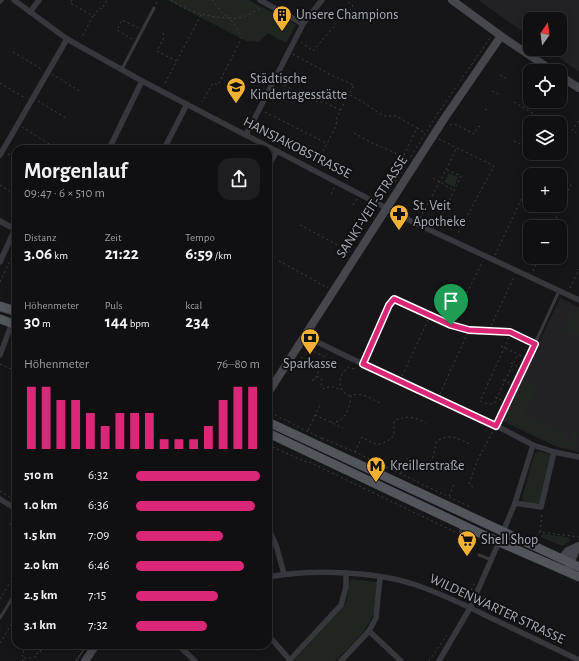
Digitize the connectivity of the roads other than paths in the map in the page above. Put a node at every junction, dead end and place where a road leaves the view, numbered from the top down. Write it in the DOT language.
graph roads {
  1 [pos="14,0"];
  2 [pos="39,0"];
  3 [pos="260,0"];
  4 [pos="322,0"];
  5 [pos="452,0"];
  6 [pos="154,8"];
  7 [pos="30,12"];
  8 [pos="303,24"];
  9 [pos="501,36"];
  10 [pos="67,38"];
  11 [pos="543,64"];
  12 [pos="122,69"];
  13 [pos="567,80"];
  14 [pos="142,81"];
  15 [pos="579,88"];
  16 [pos="187,104"];
  17 [pos="246,134"];
  18 [pos="111,145"];
  19 [pos="166,145"];
  20 [pos="266,145"];
  21 [pos="272,148"];
  22 [pos="277,151"];
  23 [pos="1,153"];
  24 [pos="272,159"];
  25 [pos="387,208"];
  26 [pos="0,221"];
  27 [pos="12,228"];
  28 [pos="12,238"];
  29 [pos="0,262"];
  30 [pos="560,291"];
  31 [pos="579,300"];
  32 [pos="0,306"];
  33 [pos="12,310"];
  34 [pos="0,319"];
  35 [pos="12,323"];
  36 [pos="12,328"];
  37 [pos="305,336"];
  38 [pos="0,355"];
  39 [pos="272,387"];
  40 [pos="272,419"];
  41 [pos="496,426"];
  42 [pos="272,435"];
  43 [pos="533,445"];
  44 [pos="554,452"];
  45 [pos="579,457"];
  46 [pos="0,499"];
  47 [pos="515,503"];
  48 [pos="12,506"];
  49 [pos="461,524"];
  50 [pos="503,532"];
  51 [pos="272,536"];
  52 [pos="499,542"];
  53 [pos="578,546"];
  54 [pos="463,548"];
  55 [pos="479,555"];
  56 [pos="561,559"];
  57 [pos="492,560"];
  58 [pos="572,567"];
  59 [pos="346,573"];
  60 [pos="284,574"];
  61 [pos="272,576"];
  62 [pos="380,577"];
  63 [pos="579,577"];
  64 [pos="12,598"];
  65 [pos="470,608"];
  66 [pos="0,618"];
  67 [pos="369,631"];
  68 [pos="272,640"];
  69 [pos="93,649"];
  70 [pos="182,649"];
  71 [pos="289,660"];
  72 [pos="441,660"];
  73 [pos="579,660"];
  74 [pos="85,661"];
  75 [pos="195,661"];
  76 [pos="341,661"];
  77 [pos="402,661"];
  1 -- 7 [label="street, HANSJAKOBSTRASSE"];
  2 -- 7 [label="street"];
  3 -- 8 [label="street"];
  4 -- 8 [label="street"];
  5 -- 9 [label="street"];
  6 -- 12 [label="lane"];
  7 -- 10 [label="street, HANSJAKOBSTRASSE"];
  8 -- 17 [label="street"];
  9 -- 11 [label="street"];
  9 -- 25 [label="street, SANKT-VEIT-STRASSE"];
  10 -- 12 [label="street, HANSJAKOBSTRASSE"];
  10 -- 23 [label="street"];
  12 -- 14 [label="street, HANSJAKOBSTRASSE"];
  13 -- 15 [label="street"];
  14 -- 16 [label="street, HANSJAKOBSTRASSE"];
  14 -- 18 [label="street"];
  16 -- 17 [label="street, HANSJAKOBSTRASSE"];
  16 -- 19 [label="street"];
  17 -- 20 [label="street, HANSJAKOBSTRASSE"];
  21 -- 22 [label="street, HANSJAKOBSTRASSE"];
  22 -- 24 [label="street"];
  22 -- 25 [label="street, HANSJAKOBSTRASSE"];
  25 -- 30 [label="street, HANSJAKOBSTRASSE"];
  25 -- 37 [label="street, SANKT-VEIT-STRASSE"];
  26 -- 27 [label="street"];
  28 -- 29 [label="street"];
  30 -- 31 [label="street, HANSJAKOBSTRASSE"];
  30 -- 41 [label="lane"];
  32 -- 33 [label="main road"];
  34 -- 35 [label="main road"];
  36 -- 38 [label="street"];
  37 -- 39 [label="street, SANKT-VEIT-STRASSE"];
  37 -- 41 [label="street"];
  40 -- 50 [label="main road"];
  41 -- 43 [label="street"];
  42 -- 49 [label="main road"];
  43 -- 44 [label="street"];
  43 -- 47 [label="street"];
  44 -- 45 [label="street"];
  44 -- 47 [label="street"];
  46 -- 48 [label="street"];
  47 -- 50 [label="street"];
  49 -- 52 [label="main road"];
  49 -- 54 [label="lane"];
  50 -- 56 [label="main road"];
  51 -- 60 [label="street"];
  52 -- 57 [label="street"];
  52 -- 58 [label="main road"];
  53 -- 56 [label="street"];
  53 -- 58 [label="street"];
  55 -- 57 [label="lane"];
  56 -- 58 [label="main road"];
  57 -- 65 [label="street"];
  58 -- 63 [label="main road"];
  59 -- 60 [label="street, WILDENWARTER STRASSE"];
  59 -- 62 [label="street, WILDENWARTER STRASSE"];
  59 -- 71 [label="street"];
  60 -- 61 [label="street, WILDENWARTER STRASSE"];
  62 -- 65 [label="street, WILDENWARTER STRASSE"];
  62 -- 67 [label="street"];
  64 -- 66 [label="lane"];
  65 -- 72 [label="street"];
  65 -- 73 [label="street, WILDENWARTER STRASSE"];
  67 -- 76 [label="street"];
  67 -- 77 [label="street"];
  68 -- 71 [label="street"];
  69 -- 74 [label="street"];
  70 -- 75 [label="street"];
}
